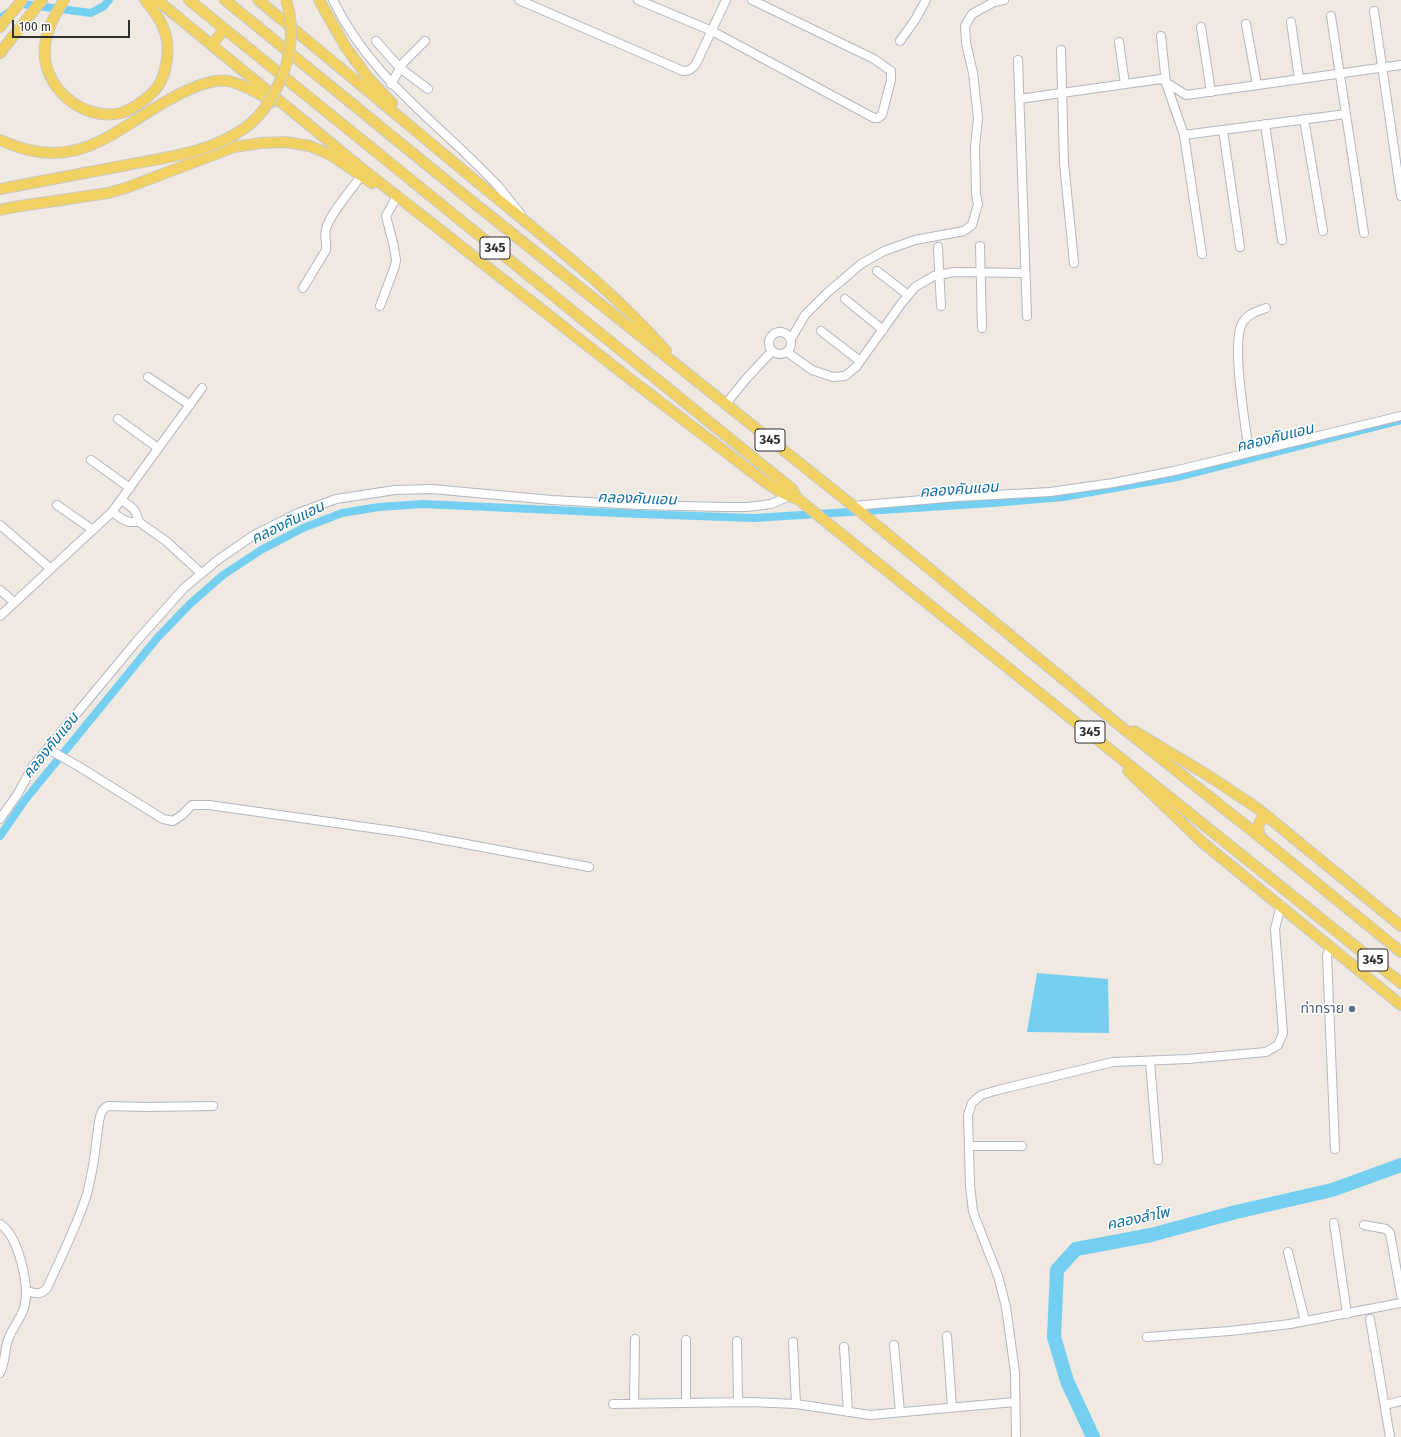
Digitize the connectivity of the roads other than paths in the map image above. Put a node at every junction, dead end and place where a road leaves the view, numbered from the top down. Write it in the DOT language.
graph roads {
  1 [pos="22,0"];
  2 [pos="42,0"];
  3 [pos="64,0"];
  4 [pos="146,0"];
  5 [pos="158,0"];
  6 [pos="189,0"];
  7 [pos="225,0"];
  8 [pos="258,0"];
  9 [pos="286,0"];
  10 [pos="319,0"];
  11 [pos="333,0"];
  12 [pos="519,0"];
  13 [pos="638,0"];
  14 [pos="726,0"];
  15 [pos="752,0"];
  16 [pos="926,0"];
  17 [pos="1004,0"];
  18 [pos="1374,11"];
  19 [pos="1331,16"];
  20 [pos="1291,22"];
  21 [pos="1246,24"];
  22 [pos="0,27"];
  23 [pos="1202,27"];
  24 [pos="224,29"];
  25 [pos="712,31"];
  26 [pos="1161,36"];
  27 [pos="376,41"];
  28 [pos="425,41"];
  29 [pos="900,41"];
  30 [pos="1119,42"];
  31 [pos="212,45"];
  32 [pos="1061,50"];
  33 [pos="0,53"];
  34 [pos="1018,60"];
  35 [pos="1401,65"];
  36 [pos="400,68"];
  37 [pos="1382,68"];
  38 [pos="1340,74"];
  39 [pos="1299,79"];
  40 [pos="1166,83"];
  41 [pos="391,84"];
  42 [pos="1125,84"];
  43 [pos="1257,85"];
  44 [pos="428,89"];
  45 [pos="1211,92"];
  46 [pos="1062,93"];
  47 [pos="1019,99"];
  48 [pos="1346,114"];
  49 [pos="1304,119"];
  50 [pos="1265,124"];
  51 [pos="1223,130"];
  52 [pos="1184,135"];
  53 [pos="0,140"];
  54 [pos="431,143"];
  55 [pos="341,151"];
  56 [pos="361,176"];
  57 [pos="0,189"];
  58 [pos="1401,196"];
  59 [pos="395,200"];
  60 [pos="0,210"];
  61 [pos="526,222"];
  62 [pos="1323,231"];
  63 [pos="1364,233"];
  64 [pos="1282,240"];
  65 [pos="980,246"];
  66 [pos="938,247"];
  67 [pos="1240,247"];
  68 [pos="1202,254"];
  69 [pos="1074,263"];
  70 [pos="877,271"];
  71 [pos="980,273"];
  72 [pos="1025,273"];
  73 [pos="940,275"];
  74 [pos="506,281"];
  75 [pos="303,288"];
  76 [pos="908,295"];
  77 [pos="845,299"];
  78 [pos="380,306"];
  79 [pos="941,306"];
  80 [pos="1266,308"];
  81 [pos="1027,316"];
  82 [pos="982,328"];
  83 [pos="882,330"];
  84 [pos="821,331"];
  85 [pos="791,339"];
  86 [pos="772,351"];
  87 [pos="787,352"];
  88 [pos="860,361"];
  89 [pos="683,371"];
  90 [pos="148,376"];
  91 [pos="202,388"];
  92 [pos="190,405"];
  93 [pos="725,405"];
  94 [pos="1401,416"];
  95 [pos="118,419"];
  96 [pos="158,448"];
  97 [pos="1249,452"];
  98 [pos="91,460"];
  99 [pos="130,488"];
  100 [pos="797,499"];
  101 [pos="121,500"];
  102 [pos="57,505"];
  103 [pos="855,508"];
  104 [pos="112,512"];
  105 [pos="138,522"];
  106 [pos="0,525"];
  107 [pos="93,530"];
  108 [pos="51,569"];
  109 [pos="201,573"];
  110 [pos="0,590"];
  111 [pos="14,602"];
  112 [pos="0,616"];
  113 [pos="1081,725"];
  114 [pos="1119,725"];
  115 [pos="48,749"];
  116 [pos="1270,818"];
  117 [pos="0,819"];
  118 [pos="1260,837"];
  119 [pos="1228,844"];
  120 [pos="1220,856"];
  121 [pos="589,867"];
  122 [pos="1281,905"];
  123 [pos="1401,926"];
  124 [pos="1331,948"];
  125 [pos="1401,952"];
  126 [pos="1401,983"];
  127 [pos="1401,1005"];
  128 [pos="1150,1061"];
  129 [pos="213,1106"];
  130 [pos="969,1146"];
  131 [pos="1022,1146"];
  132 [pos="1335,1149"];
  133 [pos="1158,1160"];
  134 [pos="1334,1223"];
  135 [pos="0,1224"];
  136 [pos="1364,1225"];
  137 [pos="1288,1252"];
  138 [pos="26,1291"];
  139 [pos="1401,1295"];
  140 [pos="1401,1303"];
  141 [pos="1347,1314"];
  142 [pos="1370,1319"];
  143 [pos="1305,1321"];
  144 [pos="947,1336"];
  145 [pos="1147,1337"];
  146 [pos="635,1339"];
  147 [pos="686,1340"];
  148 [pos="737,1341"];
  149 [pos="793,1342"];
  150 [pos="894,1345"];
  151 [pos="844,1347"];
  152 [pos="0,1373"];
  153 [pos="738,1401"];
  154 [pos="686,1402"];
  155 [pos="1015,1402"];
  156 [pos="1401,1402"];
  157 [pos="634,1403"];
  158 [pos="612,1404"];
  159 [pos="796,1404"];
  160 [pos="1385,1405"];
  161 [pos="952,1407"];
  162 [pos="848,1412"];
  163 [pos="900,1412"];
  164 [pos="1016,1437"];
  165 [pos="1390,1437"];
  1 -- 22 [label="main road"];
  2 -- 33 [label="main road"];
  3 -- 4 [label="main road"];
  5 -- 31 [label="main road, 345"];
  6 -- 24 [label="main road, 345"];
  7 -- 89 [label="main road, 345"];
  8 -- 54 [label="main road, 345"];
  9 -- 57 [label="main road, bridge"];
  10 -- 54 [label="main road"];
  11 -- 41 [label="street"];
  12 -- 25 [label="street"];
  13 -- 25 [label="street"];
  14 -- 25 [label="street"];
  15 -- 25 [label="street"];
  16 -- 29 [label="street"];
  17 -- 85 [label="street"];
  18 -- 37 [label="street"];
  19 -- 38 [label="street"];
  20 -- 39 [label="street"];
  21 -- 43 [label="street"];
  23 -- 45 [label="street"];
  24 -- 31 [label="main road"];
  24 -- 100 [label="main road, 345"];
  26 -- 40 [label="street"];
  27 -- 36 [label="street"];
  28 -- 36 [label="street"];
  30 -- 42 [label="street"];
  31 -- 55 [label="main road, 345"];
  32 -- 46 [label="street"];
  34 -- 47 [label="street"];
  35 -- 37 [label="street"];
  36 -- 41 [label="street"];
  36 -- 44 [label="street"];
  37 -- 38 [label="street"];
  37 -- 58 [label="street"];
  38 -- 39 [label="street"];
  38 -- 48 [label="street"];
  39 -- 43 [label="street"];
  40 -- 42 [label="street"];
  40 -- 45 [label="street"];
  40 -- 52 [label="street"];
  41 -- 61 [label="street"];
  42 -- 46 [label="street"];
  43 -- 45 [label="street"];
  46 -- 47 [label="street"];
  46 -- 69 [label="street"];
  47 -- 72 [label="street"];
  48 -- 49 [label="street"];
  48 -- 63 [label="street"];
  49 -- 50 [label="street"];
  49 -- 62 [label="street"];
  50 -- 51 [label="street"];
  50 -- 64 [label="street"];
  51 -- 52 [label="street"];
  51 -- 67 [label="street"];
  52 -- 68 [label="street"];
  53 -- 55 [label="main road"];
  54 -- 61 [label="main road, 345"];
  55 -- 74 [label="main road, 345"];
  56 -- 59 [label="main road"];
  56 -- 60 [label="main road"];
  56 -- 75 [label="street"];
  59 -- 74 [label="main road"];
  59 -- 78 [label="street"];
  61 -- 89 [label="main road, 345"];
  65 -- 71 [label="street"];
  66 -- 73 [label="street"];
  70 -- 76 [label="street"];
  71 -- 72 [label="street"];
  71 -- 73 [label="street"];
  71 -- 82 [label="street"];
  72 -- 81 [label="street"];
  73 -- 76 [label="street"];
  73 -- 79 [label="street"];
  74 -- 100 [label="main road, 345"];
  76 -- 83 [label="street"];
  77 -- 83 [label="street"];
  80 -- 97 [label="street"];
  83 -- 88 [label="street"];
  84 -- 88 [label="street"];
  85 -- 86 [label="street"];
  85 -- 87 [label="street"];
  86 -- 87 [label="street"];
  86 -- 93 [label="street"];
  87 -- 88 [label="street"];
  89 -- 93 [label="main road, 345"];
  90 -- 92 [label="street"];
  91 -- 92 [label="street"];
  92 -- 96 [label="street"];
  93 -- 103 [label="main road, 345"];
  94 -- 97 [label="street"];
  95 -- 96 [label="street"];
  96 -- 99 [label="street"];
  97 -- 103 [label="street"];
  98 -- 99 [label="street"];
  99 -- 101 [label="street"];
  100 -- 109 [label="street"];
  100 -- 113 [label="main road, 345"];
  101 -- 104 [label="street"];
  101 -- 105 [label="street"];
  102 -- 107 [label="street"];
  103 -- 114 [label="main road, 345"];
  104 -- 105 [label="street"];
  104 -- 107 [label="street"];
  105 -- 109 [label="street"];
  106 -- 108 [label="street"];
  107 -- 108 [label="street"];
  108 -- 111 [label="street"];
  109 -- 115 [label="street"];
  110 -- 111 [label="street"];
  111 -- 112 [label="street"];
  113 -- 119 [label="main road, 345"];
  113 -- 120 [label="main road"];
  114 -- 116 [label="main road"];
  114 -- 118 [label="main road, 345"];
  115 -- 117 [label="street"];
  115 -- 121 [label="street"];
  116 -- 118 [label="main road"];
  116 -- 123 [label="main road"];
  118 -- 125 [label="main road, 345"];
  119 -- 120 [label="main road"];
  119 -- 126 [label="main road, 345"];
  120 -- 122 [label="main road"];
  122 -- 124 [label="main road"];
  122 -- 128 [label="street"];
  124 -- 127 [label="main road"];
  124 -- 132 [label="street"];
  128 -- 130 [label="street"];
  128 -- 133 [label="street"];
  129 -- 138 [label="street"];
  130 -- 131 [label="street"];
  130 -- 155 [label="street"];
  134 -- 141 [label="street"];
  135 -- 138 [label="street"];
  136 -- 139 [label="street"];
  137 -- 143 [label="street"];
  138 -- 152 [label="street"];
  140 -- 141 [label="street"];
  141 -- 143 [label="street"];
  142 -- 160 [label="street"];
  143 -- 145 [label="street"];
  144 -- 161 [label="street"];
  146 -- 157 [label="street"];
  147 -- 154 [label="street"];
  148 -- 153 [label="street"];
  149 -- 159 [label="street"];
  150 -- 163 [label="street"];
  151 -- 162 [label="street"];
  153 -- 154 [label="street"];
  153 -- 159 [label="street"];
  154 -- 157 [label="street"];
  155 -- 161 [label="street"];
  155 -- 164 [label="street"];
  156 -- 160 [label="street"];
  157 -- 158 [label="street"];
  159 -- 162 [label="street"];
  160 -- 165 [label="street"];
  161 -- 163 [label="street"];
  162 -- 163 [label="street"];
}
